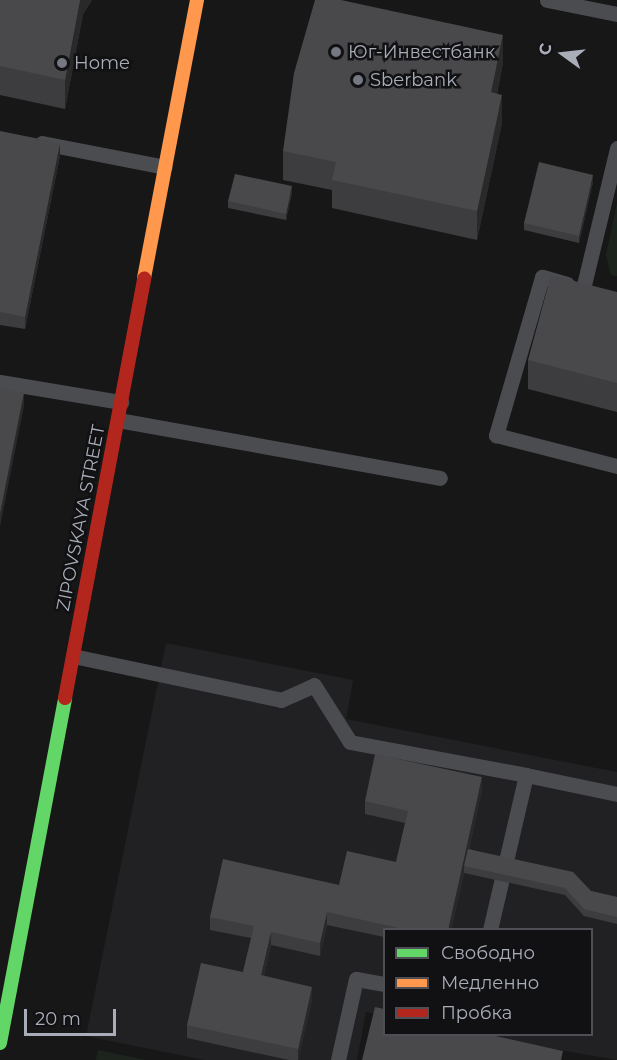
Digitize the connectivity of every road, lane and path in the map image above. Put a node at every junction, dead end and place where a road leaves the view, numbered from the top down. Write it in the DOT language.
graph roads {
  1 [pos="197,0"];
  2 [pos="547,0"];
  3 [pos="617,14"];
  4 [pos="22,139"];
  5 [pos="617,148"];
  6 [pos="165,167"];
  7 [pos="583,289"];
  8 [pos="606,295"];
  9 [pos="0,382"];
  10 [pos="121,402"];
  11 [pos="118,420"];
  12 [pos="617,466"];
  13 [pos="440,478"];
  14 [pos="73,656"];
  15 [pos="526,775"];
  16 [pos="617,794"];
  17 [pos="490,928"];
  18 [pos="383,984"];
  19 [pos="0,1043"];
  20 [pos="338,1060"];
  1 -- 6 [label="street, ZIPOVSKAYA STREET"];
  2 -- 3 [label="lane"];
  4 -- 6 [label="lane"];
  5 -- 7 [label="lane"];
  6 -- 10 [label="street, ZIPOVSKAYA STREET"];
  7 -- 8 [label="lane"];
  7 -- 12 [label="lane"];
  9 -- 10 [label="lane"];
  10 -- 11 [label="street, ZIPOVSKAYA STREET"];
  11 -- 13 [label="lane"];
  11 -- 14 [label="street, ZIPOVSKAYA STREET"];
  14 -- 15 [label="lane"];
  14 -- 19 [label="street, ZIPOVSKAYA STREET"];
  15 -- 16 [label="lane"];
  15 -- 17 [label="lane"];
  18 -- 20 [label="lane"];
}
